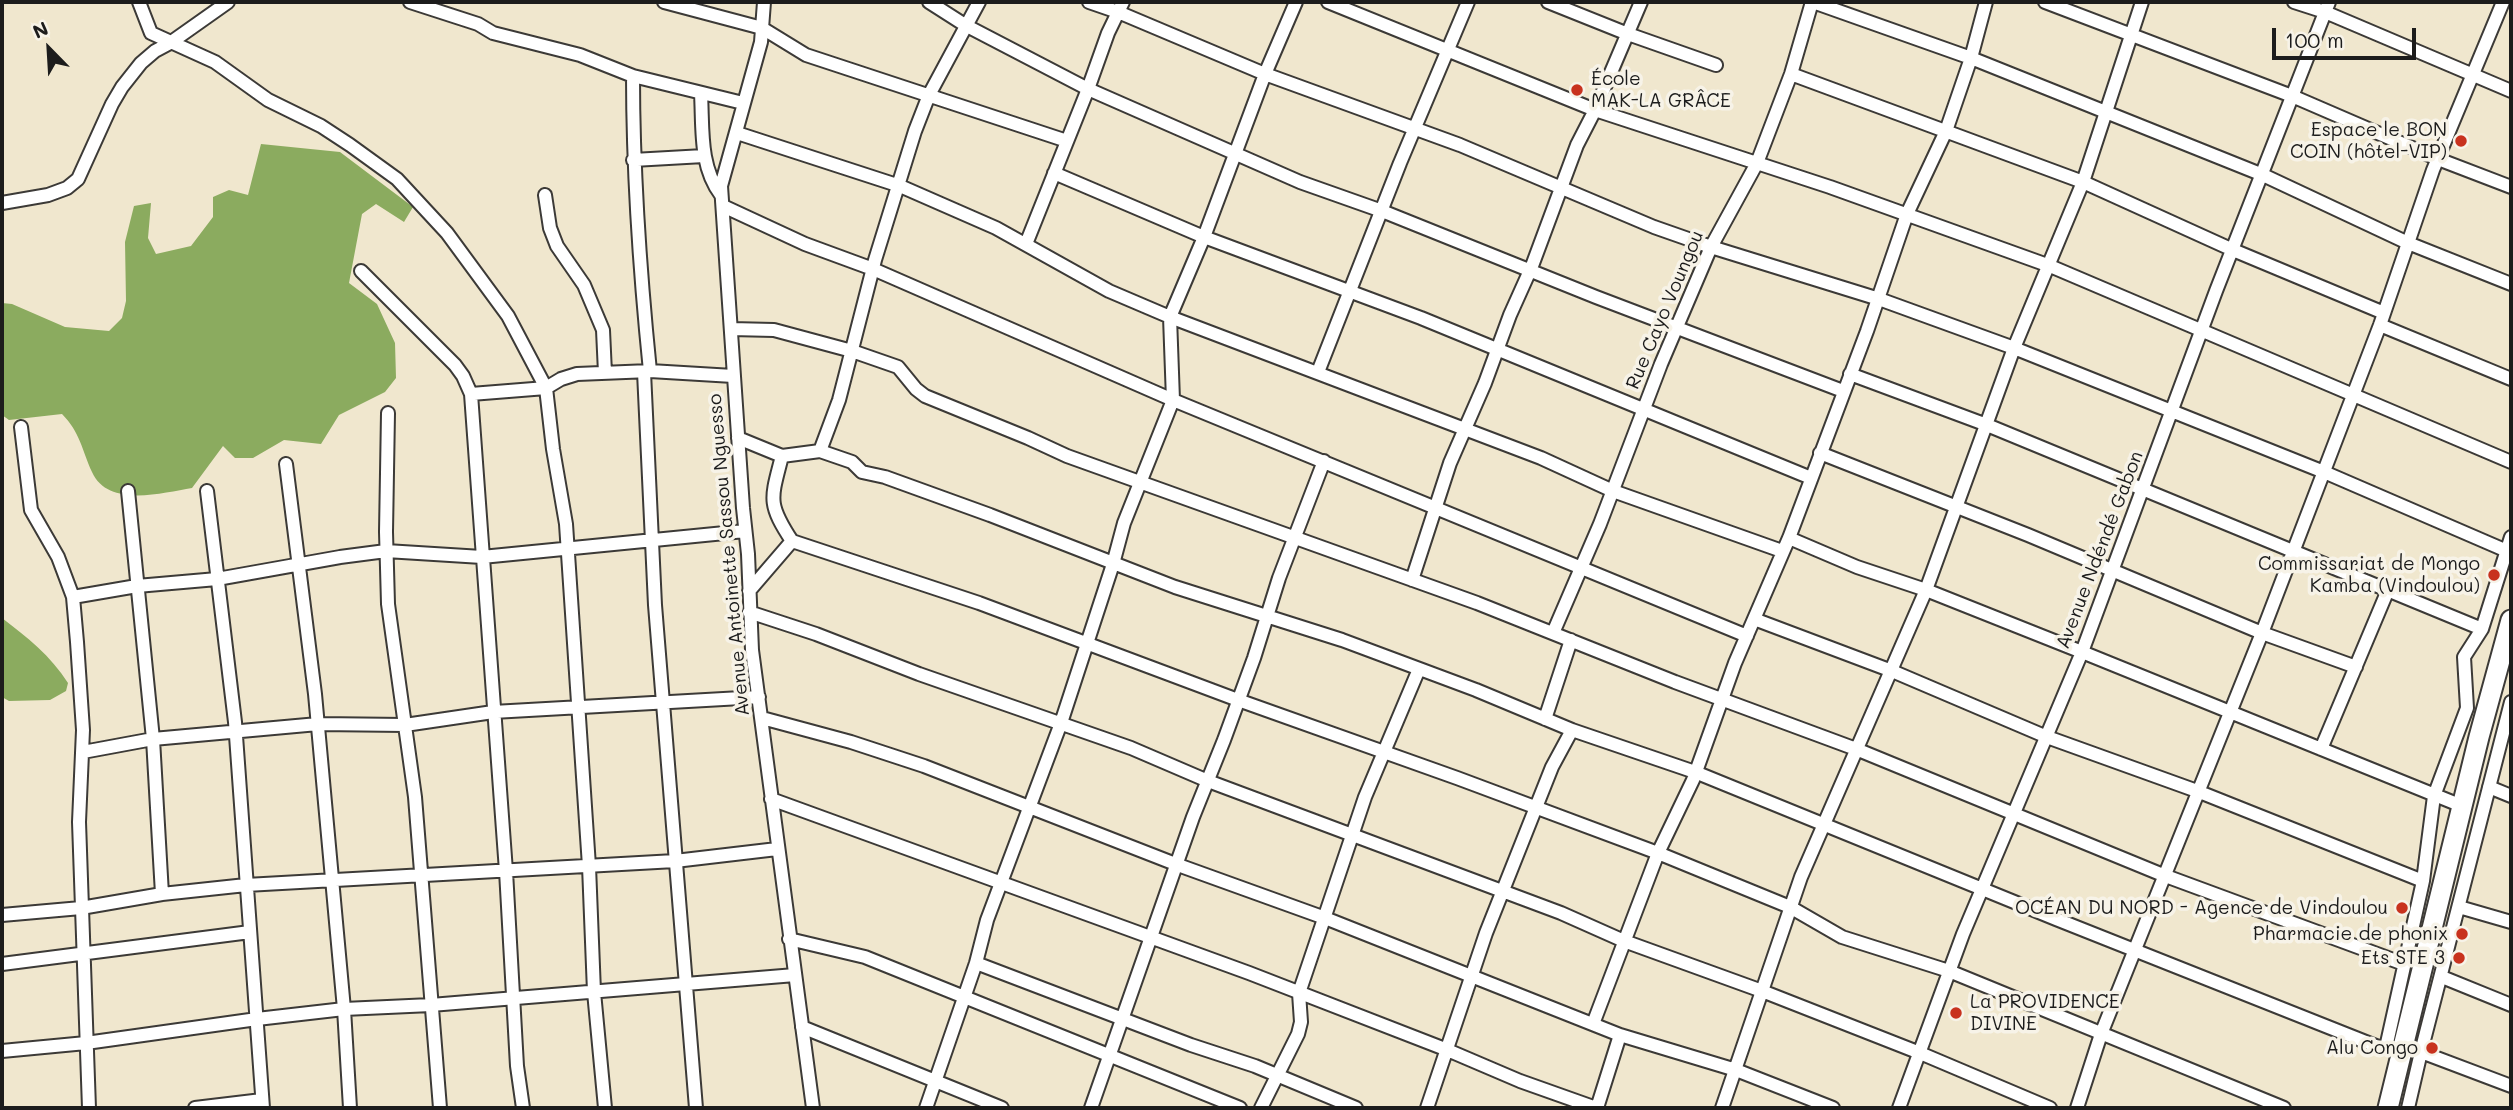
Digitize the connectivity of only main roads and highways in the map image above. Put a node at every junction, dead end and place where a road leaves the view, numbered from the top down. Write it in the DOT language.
graph roads {
  1 [pos="2511,620"];
  2 [pos="2388,1108"];
  1 -- 2 [label="highway"];
}
